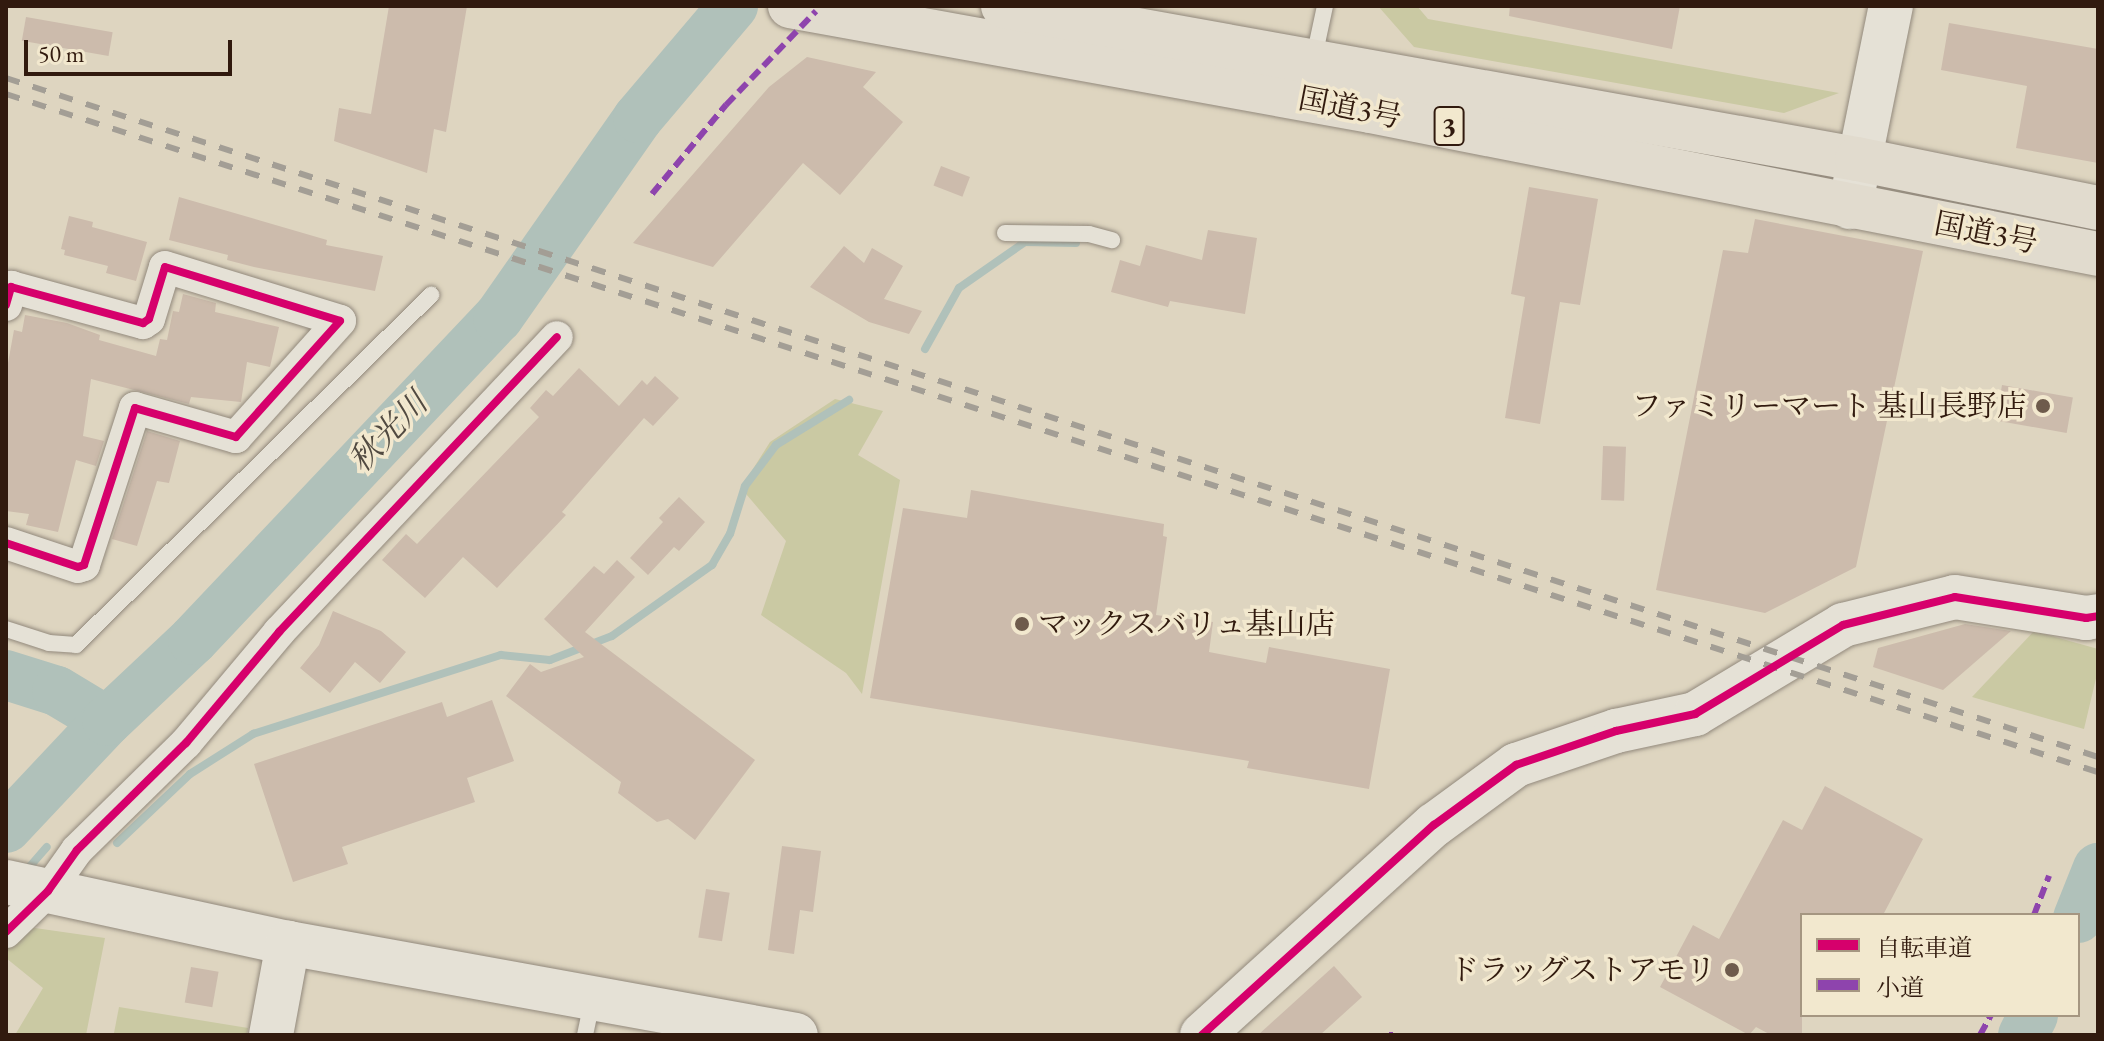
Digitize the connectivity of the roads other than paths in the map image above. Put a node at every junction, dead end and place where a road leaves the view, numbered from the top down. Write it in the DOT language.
graph roads {
  1 [pos="1003,6"];
  2 [pos="1325,6"];
  3 [pos="1891,6"];
  4 [pos="794,7"];
  5 [pos="1313,63"];
  6 [pos="1857,159"];
  7 [pos="1850,207"];
  8 [pos="2098,208"];
  9 [pos="1005,233"];
  10 [pos="1112,240"];
  11 [pos="2098,254"];
  12 [pos="431,295"];
  13 [pos="6,305"];
  14 [pos="557,337"];
  15 [pos="9,552"];
  16 [pos="2098,616"];
  17 [pos="6,629"];
  18 [pos="30,887"];
  19 [pos="6,932"];
  20 [pos="288,943"];
  21 [pos="589,1017"];
  22 [pos="271,1035"];
  23 [pos="796,1035"];
  24 [pos="1202,1035"];
  1 -- 5 [label="highway, 国道3号 / 3"];
  2 -- 5 [label="lane"];
  3 -- 6 [label="street"];
  4 -- 7 [label="highway, 国道3号 / 3"];
  5 -- 6 [label="highway, 国道3号 / 3"];
  6 -- 7 [label="street"];
  6 -- 8 [label="highway, 国道3号 / 3"];
  7 -- 11 [label="highway, 国道3号 / 3"];
  9 -- 10 [label="lane"];
  12 -- 17 [label="lane"];
  13 -- 15 [label="street"];
  14 -- 18 [label="street"];
  16 -- 24 [label="street"];
  18 -- 19 [label="street"];
  18 -- 20 [label="street"];
  20 -- 21 [label="street"];
  20 -- 22 [label="street"];
  21 -- 23 [label="street"];
}
